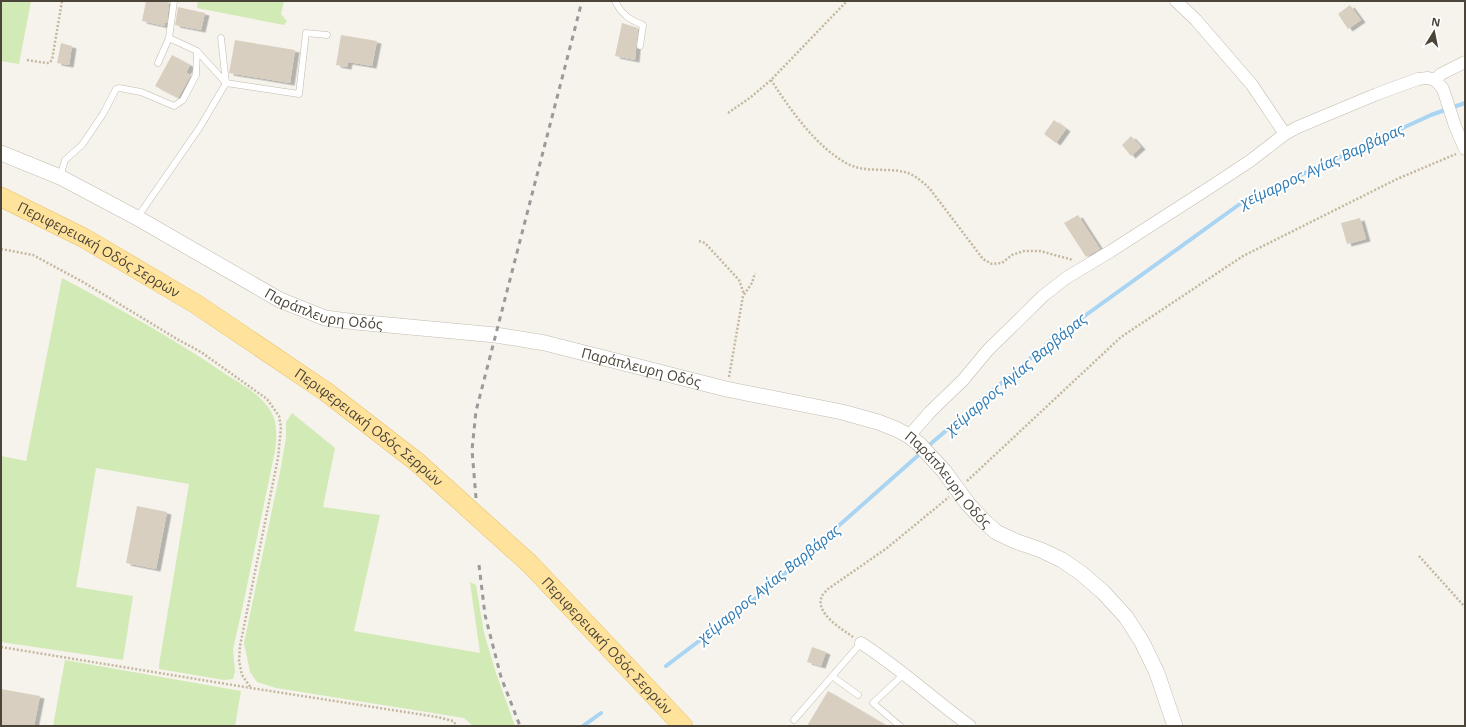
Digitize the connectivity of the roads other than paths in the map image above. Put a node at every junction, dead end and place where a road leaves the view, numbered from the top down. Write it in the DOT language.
graph roads {
  1 [pos="174,1"];
  2 [pos="615,1"];
  3 [pos="1176,1"];
  4 [pos="327,35"];
  5 [pos="169,38"];
  6 [pos="221,38"];
  7 [pos="640,46"];
  8 [pos="197,51"];
  9 [pos="1465,62"];
  10 [pos="158,63"];
  11 [pos="226,82"];
  12 [pos="1439,84"];
  13 [pos="1285,134"];
  14 [pos="1462,151"];
  15 [pos="1,153"];
  16 [pos="60,177"];
  17 [pos="1,197"];
  18 [pos="137,218"];
  19 [pos="914,440"];
  20 [pos="861,643"];
  21 [pos="904,674"];
  22 [pos="832,676"];
  23 [pos="858,695"];
  24 [pos="794,720"];
  25 [pos="683,726"];
  26 [pos="900,726"];
  27 [pos="970,726"];
  28 [pos="1175,726"];
  1 -- 5 [label="lane"];
  2 -- 7 [label="lane"];
  3 -- 13 [label="street"];
  4 -- 11 [label="lane"];
  5 -- 8 [label="lane"];
  5 -- 10 [label="lane"];
  6 -- 11 [label="lane"];
  8 -- 11 [label="lane"];
  8 -- 16 [label="lane"];
  9 -- 12 [label="street"];
  11 -- 18 [label="lane"];
  12 -- 13 [label="street"];
  12 -- 14 [label="street"];
  13 -- 19 [label="street"];
  15 -- 16 [label="street, Παράπλευρη Οδός"];
  16 -- 18 [label="street, Παράπλευρη Οδός"];
  17 -- 25 [label="main road, Περιφερειακή Οδός Σερρών"];
  18 -- 19 [label="street, Παράπλευρη Οδός"];
  19 -- 28 [label="street, Παράπλευρη Οδός"];
  20 -- 21 [label="street"];
  20 -- 22 [label="lane"];
  21 -- 26 [label="lane"];
  21 -- 27 [label="street"];
  22 -- 23 [label="lane"];
  22 -- 24 [label="lane"];
}
